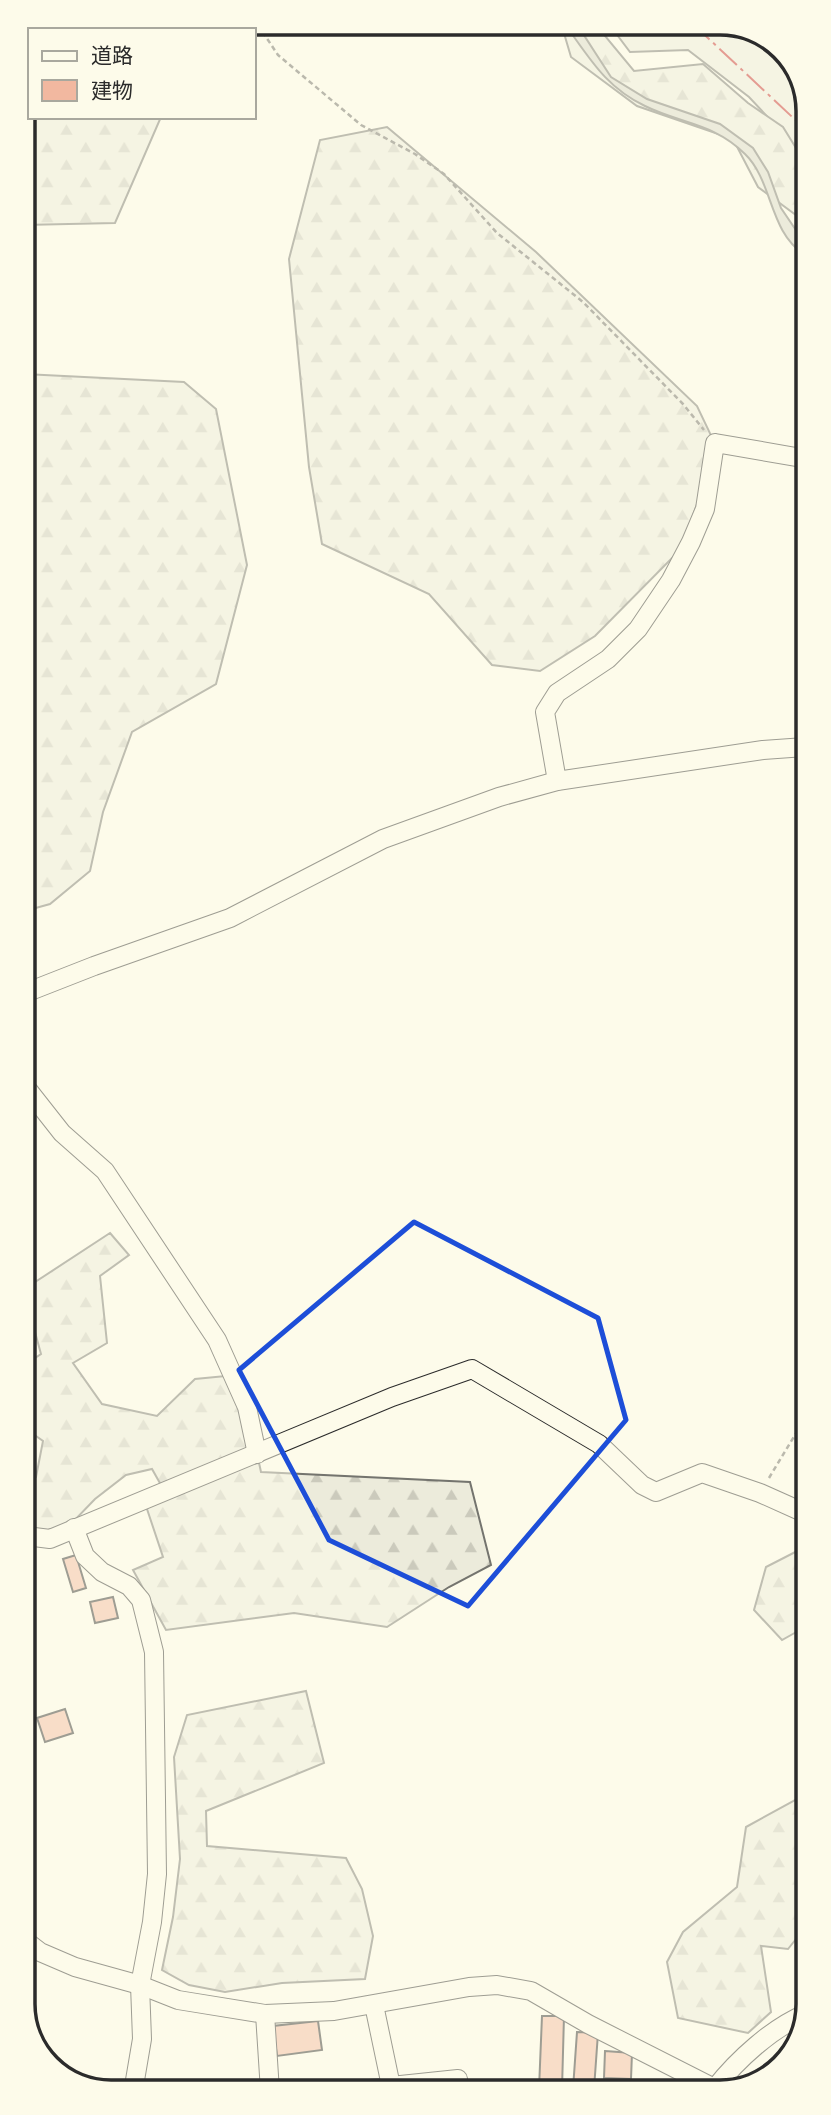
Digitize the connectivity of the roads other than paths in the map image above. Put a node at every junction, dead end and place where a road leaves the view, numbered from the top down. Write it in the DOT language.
graph roads {
  1 [pos="796,457"];
  2 [pos="796,748"];
  3 [pos="557,782"];
  4 [pos="35,989"];
  5 [pos="35,1099"];
  6 [pos="257,1454"];
  7 [pos="796,1509"];
  8 [pos="74,1528"];
  9 [pos="35,1537"];
  10 [pos="35,1948"];
  11 [pos="140,1985"];
  12 [pos="374,2005"];
  13 [pos="265,2014"];
  14 [pos="794,2019"];
  15 [pos="458,2079"];
  16 [pos="135,2080"];
  17 [pos="269,2080"];
  18 [pos="390,2080"];
  19 [pos="448,2080"];
  20 [pos="699,2080"];
  21 [pos="722,2080"];
  1 -- 3 [label="street"];
  2 -- 3 [label="street"];
  3 -- 4 [label="street"];
  5 -- 6 [label="street"];
  6 -- 7 [label="street"];
  6 -- 8 [label="street"];
  8 -- 9 [label="street"];
  8 -- 11 [label="street"];
  10 -- 11 [label="street"];
  11 -- 13 [label="street"];
  11 -- 16 [label="street"];
  12 -- 13 [label="street"];
  12 -- 18 [label="street"];
  12 -- 20 [label="street"];
  13 -- 17 [label="street"];
  14 -- 21 [label="street"];
  15 -- 19 [label="street"];
}
